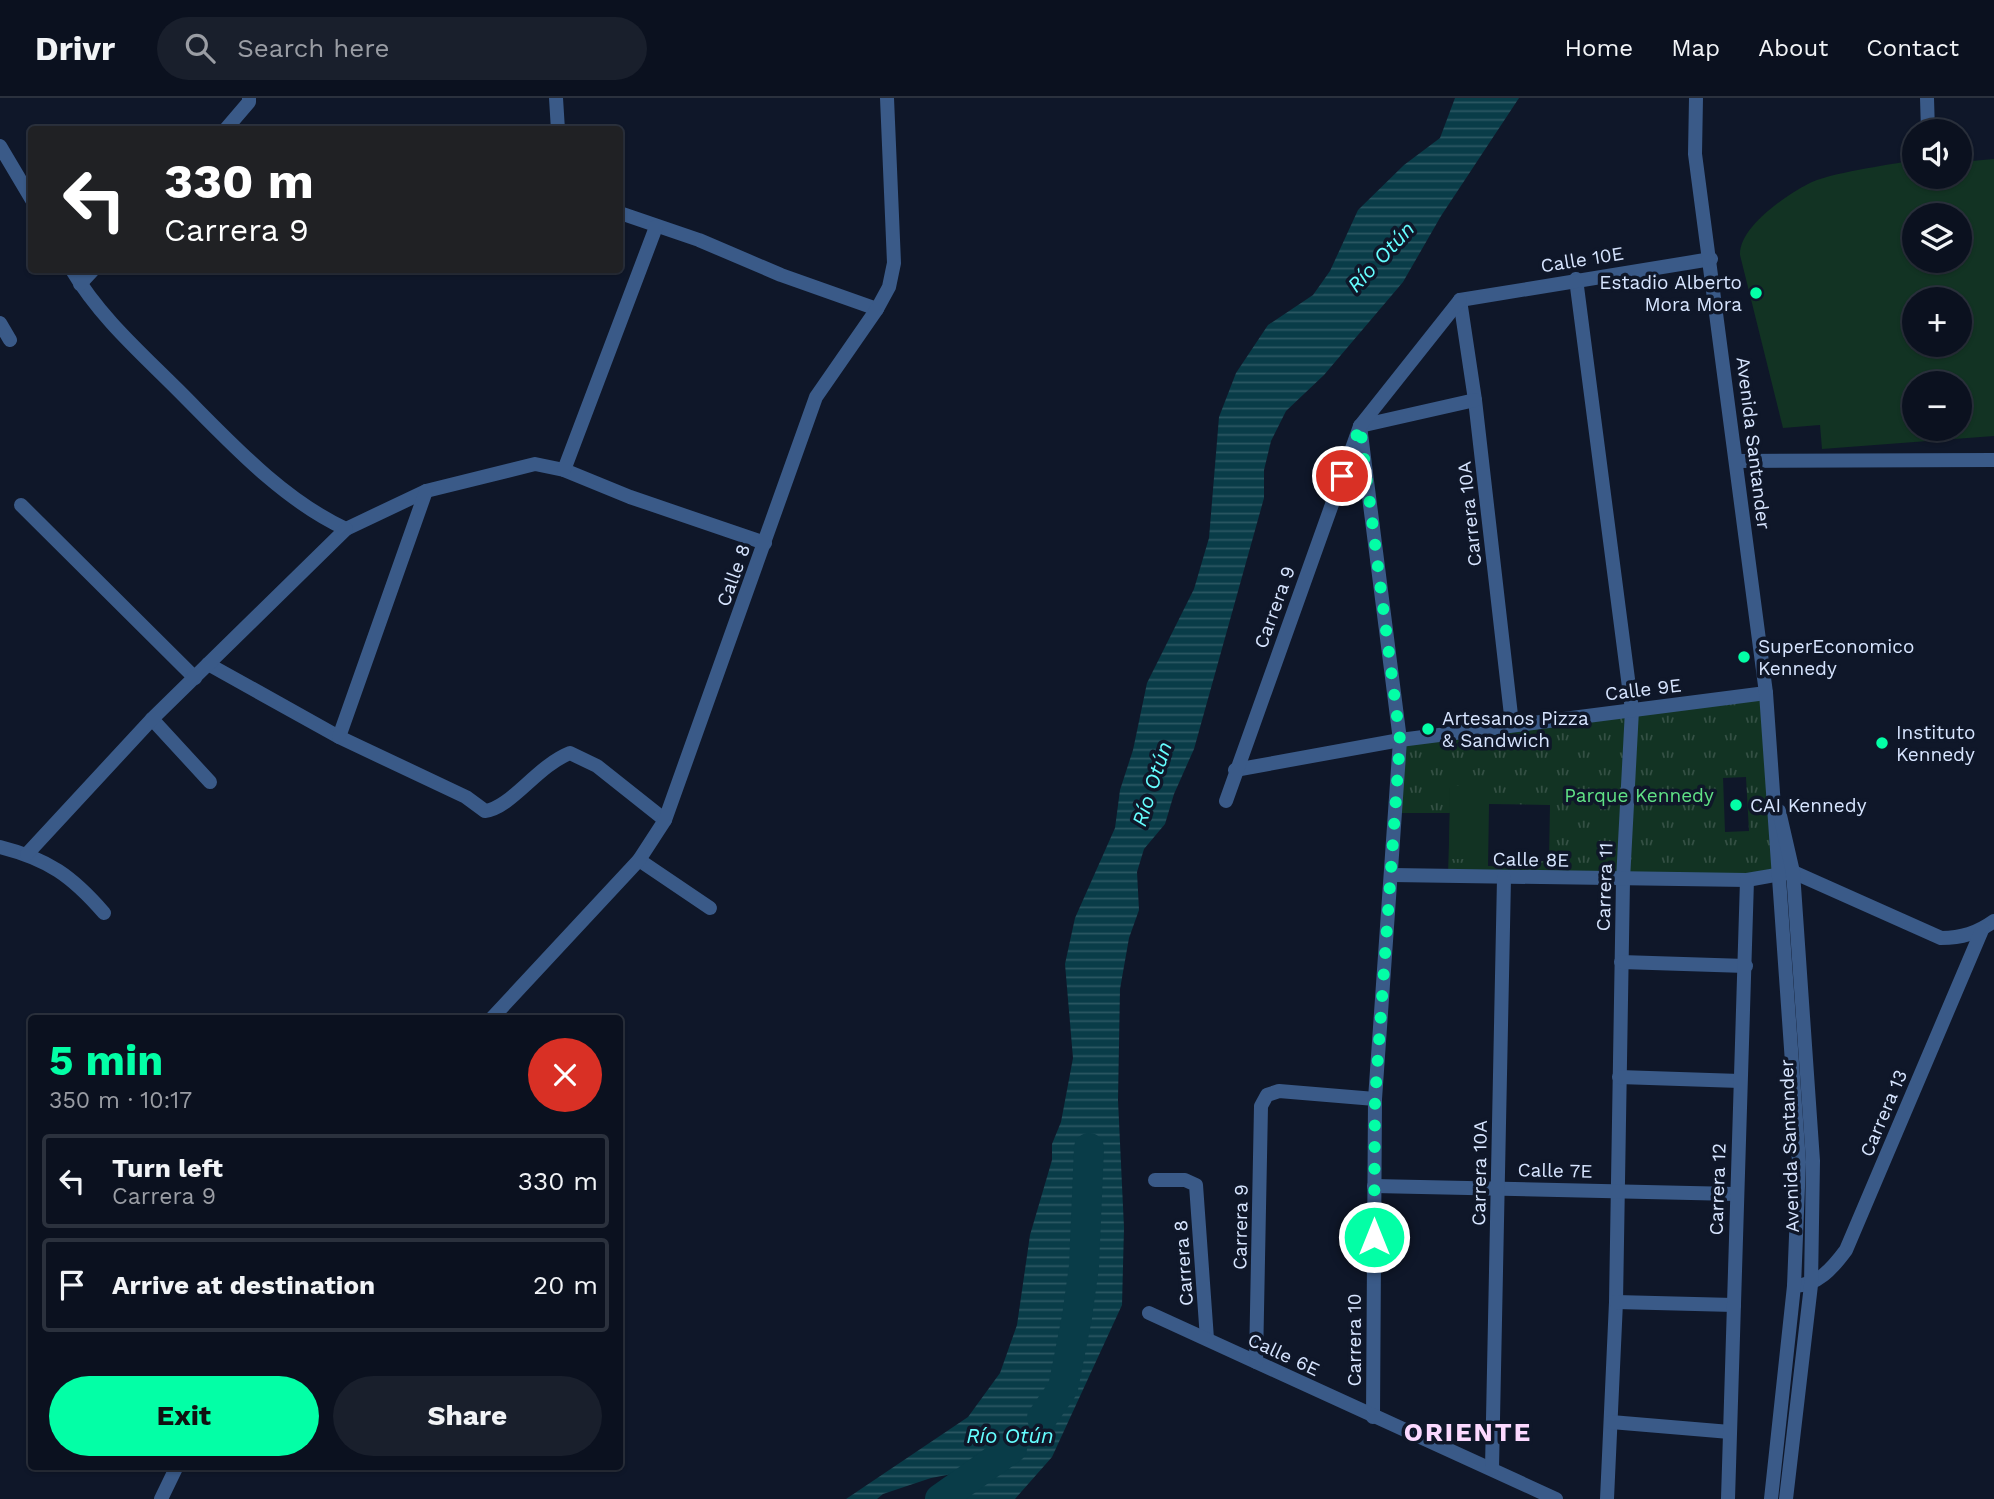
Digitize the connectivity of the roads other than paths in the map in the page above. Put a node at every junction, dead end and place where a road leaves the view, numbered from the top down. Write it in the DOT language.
graph roads {
  1 [pos="248,98"];
  2 [pos="556,98"];
  3 [pos="887,98"];
  4 [pos="1696,98"];
  5 [pos="1927,98"];
  6 [pos="1927,119"];
  7 [pos="233,126"];
  8 [pos="558,126"];
  9 [pos="0,146"];
  10 [pos="28,193"];
  11 [pos="623,214"];
  12 [pos="656,227"];
  13 [pos="1711,259"];
  14 [pos="74,273"];
  15 [pos="90,273"];
  16 [pos="1576,279"];
  17 [pos="80,284"];
  18 [pos="1460,300"];
  19 [pos="877,309"];
  20 [pos="0,323"];
  21 [pos="10,340"];
  22 [pos="1475,400"];
  23 [pos="1360,426"];
  24 [pos="1994,460"];
  25 [pos="1736,461"];
  26 [pos="564,470"];
  27 [pos="426,491"];
  28 [pos="21,505"];
  29 [pos="346,529"];
  30 [pos="765,543"];
  31 [pos="208,664"];
  32 [pos="195,678"];
  33 [pos="1766,693"];
  34 [pos="1632,710"];
  35 [pos="152,719"];
  36 [pos="1512,724"];
  37 [pos="339,737"];
  38 [pos="1400,740"];
  39 [pos="1235,770"];
  40 [pos="210,782"];
  41 [pos="1226,801"];
  42 [pos="665,820"];
  43 [pos="0,847"];
  44 [pos="26,854"];
  45 [pos="639,860"];
  46 [pos="1787,873"];
  47 [pos="1392,875"];
  48 [pos="1503,878"];
  49 [pos="1623,880"];
  50 [pos="1747,880"];
  51 [pos="710,908"];
  52 [pos="104,913"];
  53 [pos="1988,925"];
  54 [pos="1621,961"];
  55 [pos="1746,966"];
  56 [pos="495,1015"];
  57 [pos="1619,1077"];
  58 [pos="1740,1082"];
  59 [pos="1375,1099"];
  60 [pos="1155,1180"];
  61 [pos="1374,1186"];
  62 [pos="1498,1188"];
  63 [pos="1617,1191"];
  64 [pos="1735,1194"];
  65 [pos="1811,1285"];
  66 [pos="1794,1286"];
  67 [pos="1616,1302"];
  68 [pos="1734,1305"];
  69 [pos="1149,1314"];
  70 [pos="1207,1339"];
  71 [pos="1256,1362"];
  72 [pos="1373,1417"];
  73 [pos="1611,1422"];
  74 [pos="1730,1432"];
  75 [pos="1492,1468"];
  76 [pos="175,1470"];
  77 [pos="161,1499"];
  78 [pos="1556,1499"];
  79 [pos="1606,1499"];
  80 [pos="1728,1499"];
  81 [pos="1771,1499"];
  82 [pos="1786,1499"];
  1 -- 7 [label="street"];
  2 -- 8 [label="street"];
  3 -- 19 [label="street, Calle 8"];
  4 -- 13 [label="street, Avenida Santander"];
  5 -- 6 [label="street"];
  9 -- 10 [label="street"];
  11 -- 12 [label="street"];
  12 -- 19 [label="street"];
  12 -- 26 [label="street"];
  13 -- 16 [label="street, Calle 10E"];
  13 -- 25 [label="street, Avenida Santander"];
  14 -- 17 [label="street"];
  15 -- 17 [label="street"];
  16 -- 18 [label="street, Calle 10E"];
  16 -- 34 [label="street, Carrera 11"];
  17 -- 29 [label="street"];
  18 -- 22 [label="street, Carrera 10A"];
  18 -- 23 [label="street, Carrera 9"];
  19 -- 30 [label="street, Calle 8"];
  20 -- 21 [label="street"];
  22 -- 23 [label="street"];
  22 -- 36 [label="street, Carrera 10A"];
  23 -- 38 [label="street, Carrera 10"];
  23 -- 39 [label="street, Carrera 9"];
  24 -- 25 [label="street"];
  25 -- 33 [label="street, Avenida Santander"];
  26 -- 27 [label="street"];
  26 -- 30 [label="street"];
  27 -- 29 [label="street"];
  27 -- 37 [label="street"];
  28 -- 32 [label="street"];
  29 -- 31 [label="street"];
  30 -- 42 [label="street, Calle 8"];
  31 -- 32 [label="street"];
  31 -- 37 [label="street"];
  32 -- 35 [label="street"];
  33 -- 34 [label="street, Calle 9E"];
  33 -- 46 [label="street, Avenida Santander"];
  34 -- 36 [label="street, Calle 9E"];
  34 -- 49 [label="street, Carrera 11"];
  35 -- 40 [label="street"];
  35 -- 44 [label="street"];
  36 -- 38 [label="street, Calle 9E"];
  37 -- 42 [label="street"];
  38 -- 39 [label="street, Calle 9E"];
  38 -- 47 [label="street, Carrera 10"];
  39 -- 41 [label="street, Carrera 9"];
  42 -- 45 [label="street, Calle 8"];
  43 -- 44 [label="street"];
  44 -- 52 [label="street"];
  45 -- 51 [label="street"];
  45 -- 56 [label="street, Calle 8"];
  46 -- 50 [label="street, Calle 8E"];
  46 -- 53 [label="street"];
  46 -- 65 [label="street, Avenida Santander"];
  46 -- 66 [label="street, Avenida Santander"];
  47 -- 48 [label="street, Calle 8E"];
  47 -- 59 [label="street, Carrera 10"];
  48 -- 49 [label="street, Calle 8E"];
  48 -- 62 [label="street, Carrera 10A"];
  49 -- 50 [label="street, Calle 8E"];
  49 -- 54 [label="street, Carrera 11"];
  50 -- 55 [label="street, Carrera 12"];
  53 -- 65 [label="street, Carrera 13"];
  54 -- 55 [label="street"];
  54 -- 57 [label="street, Carrera 11"];
  55 -- 58 [label="street, Carrera 12"];
  57 -- 58 [label="street"];
  57 -- 63 [label="street, Carrera 11"];
  58 -- 64 [label="street, Carrera 12"];
  59 -- 61 [label="street, Carrera 10"];
  59 -- 71 [label="street, Carrera 9"];
  60 -- 70 [label="street, Carrera 8"];
  61 -- 62 [label="street, Calle 7E"];
  61 -- 72 [label="street, Carrera 10"];
  62 -- 63 [label="street, Calle 7E"];
  62 -- 75 [label="street, Carrera 10A"];
  63 -- 64 [label="street, Calle 7E"];
  63 -- 67 [label="street, Carrera 11"];
  64 -- 68 [label="street, Carrera 12"];
  65 -- 66 [label="street"];
  65 -- 82 [label="street, Avenida Santander"];
  66 -- 81 [label="street, Avenida Santander"];
  67 -- 68 [label="street"];
  67 -- 73 [label="street, Carrera 11"];
  68 -- 74 [label="street, Carrera 12"];
  69 -- 70 [label="street, Calle 6E"];
  70 -- 71 [label="street, Calle 6E"];
  71 -- 72 [label="street, Calle 6E"];
  72 -- 75 [label="street, Calle 6E"];
  73 -- 74 [label="street"];
  73 -- 79 [label="street, Carrera 11"];
  74 -- 80 [label="street, Carrera 12"];
  75 -- 78 [label="street, Calle 6E"];
  76 -- 77 [label="street"];
}
